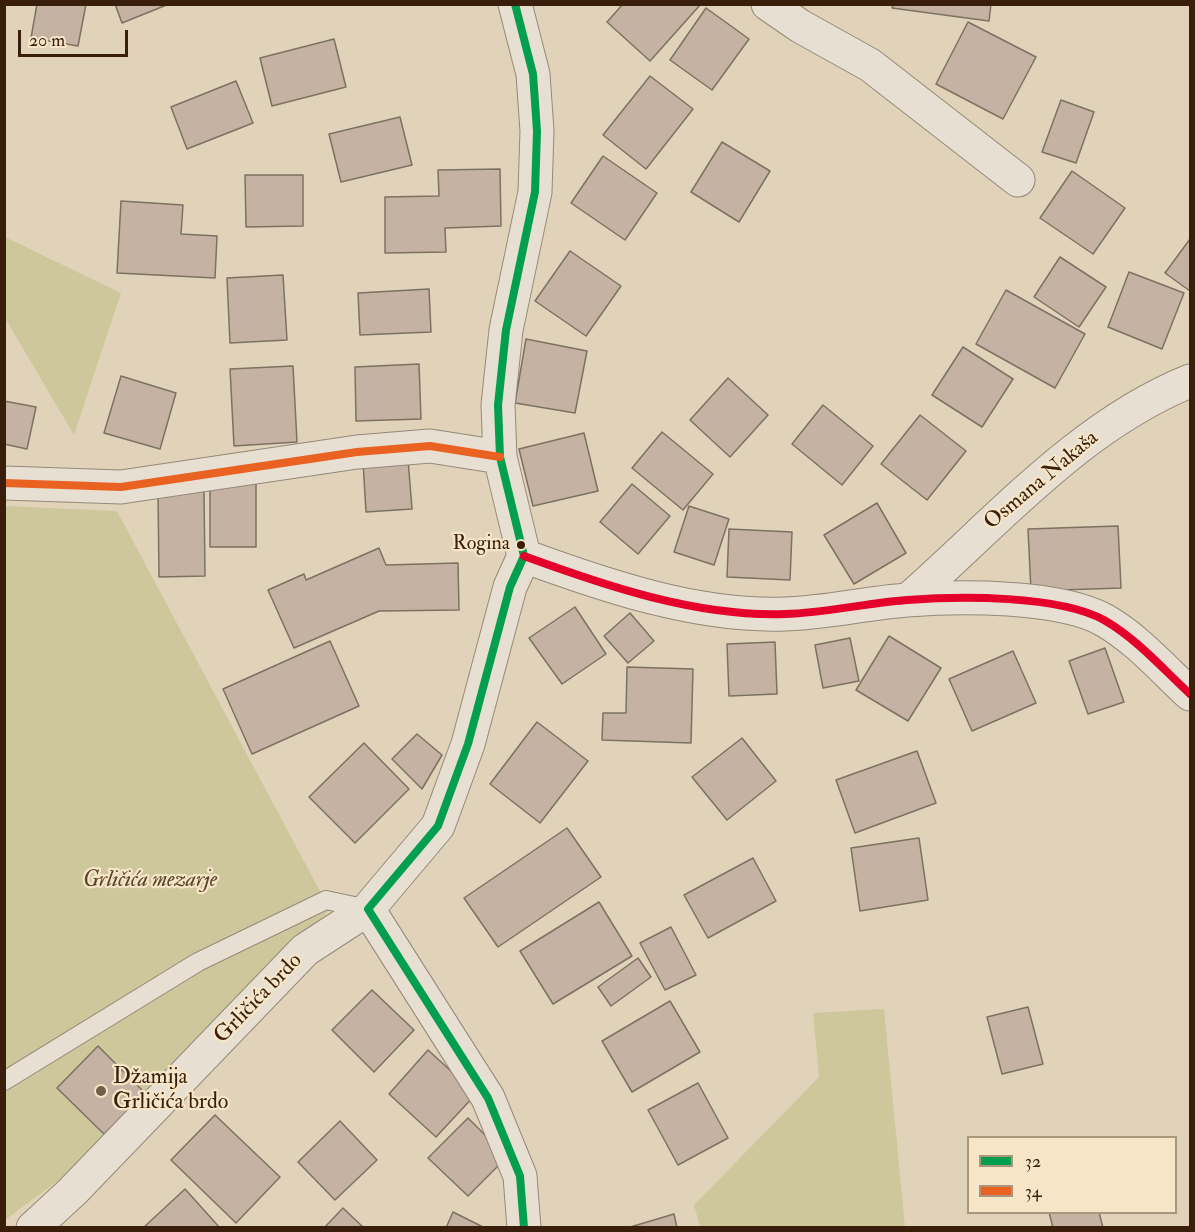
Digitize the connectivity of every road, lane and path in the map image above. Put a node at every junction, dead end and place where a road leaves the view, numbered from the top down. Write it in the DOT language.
graph roads {
  1 [pos="515,4"];
  2 [pos="768,4"];
  3 [pos="1018,180"];
  4 [pos="1191,381"];
  5 [pos="501,457"];
  6 [pos="4,483"];
  7 [pos="524,556"];
  8 [pos="908,600"];
  9 [pos="1191,694"];
  10 [pos="368,909"];
  11 [pos="4,1081"];
  12 [pos="33,1227"];
  13 [pos="524,1227"];
  1 -- 5 [label="street"];
  2 -- 3 [label="street"];
  4 -- 8 [label="street, Osmana Nakaša"];
  5 -- 6 [label="street"];
  5 -- 7 [label="street"];
  7 -- 8 [label="street"];
  7 -- 10 [label="street"];
  8 -- 9 [label="street"];
  10 -- 11 [label="lane"];
  10 -- 12 [label="street, Grličića brdo"];
  10 -- 13 [label="street"];
}
